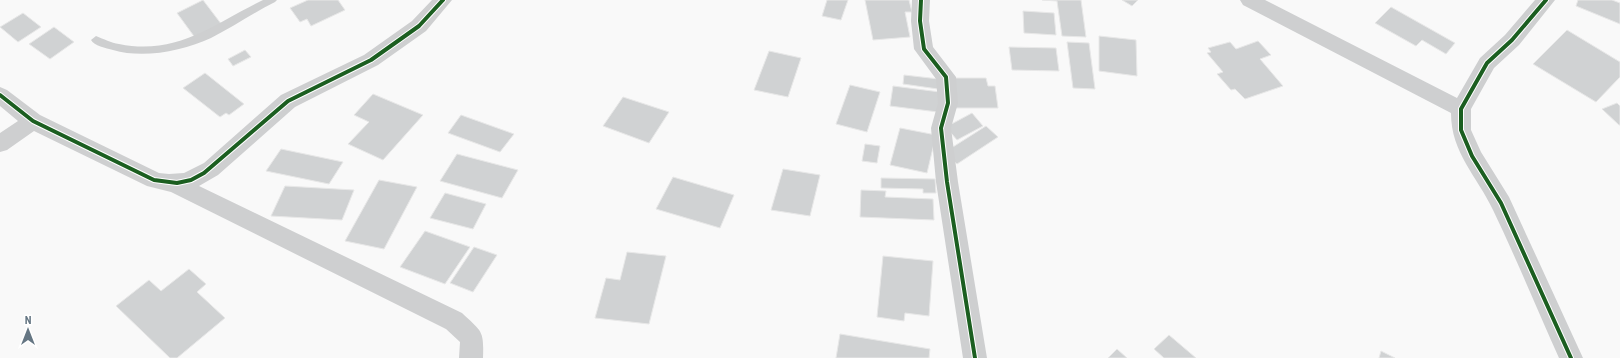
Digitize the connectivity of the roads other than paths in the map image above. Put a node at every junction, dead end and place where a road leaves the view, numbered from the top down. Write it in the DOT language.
graph roads {
  1 [pos="272,0"];
  2 [pos="442,0"];
  3 [pos="921,0"];
  4 [pos="1249,0"];
  5 [pos="1546,0"];
  6 [pos="96,40"];
  7 [pos="0,95"];
  8 [pos="1461,109"];
  9 [pos="33,121"];
  10 [pos="0,144"];
  11 [pos="175,184"];
  12 [pos="471,358"];
  13 [pos="975,358"];
  14 [pos="1571,358"];
  1 -- 6 [label="lane"];
  2 -- 11 [label="street"];
  3 -- 13 [label="street"];
  4 -- 8 [label="street"];
  5 -- 8 [label="street"];
  7 -- 9 [label="street"];
  8 -- 14 [label="street"];
  9 -- 10 [label="street"];
  9 -- 11 [label="street"];
  11 -- 12 [label="street"];
}
